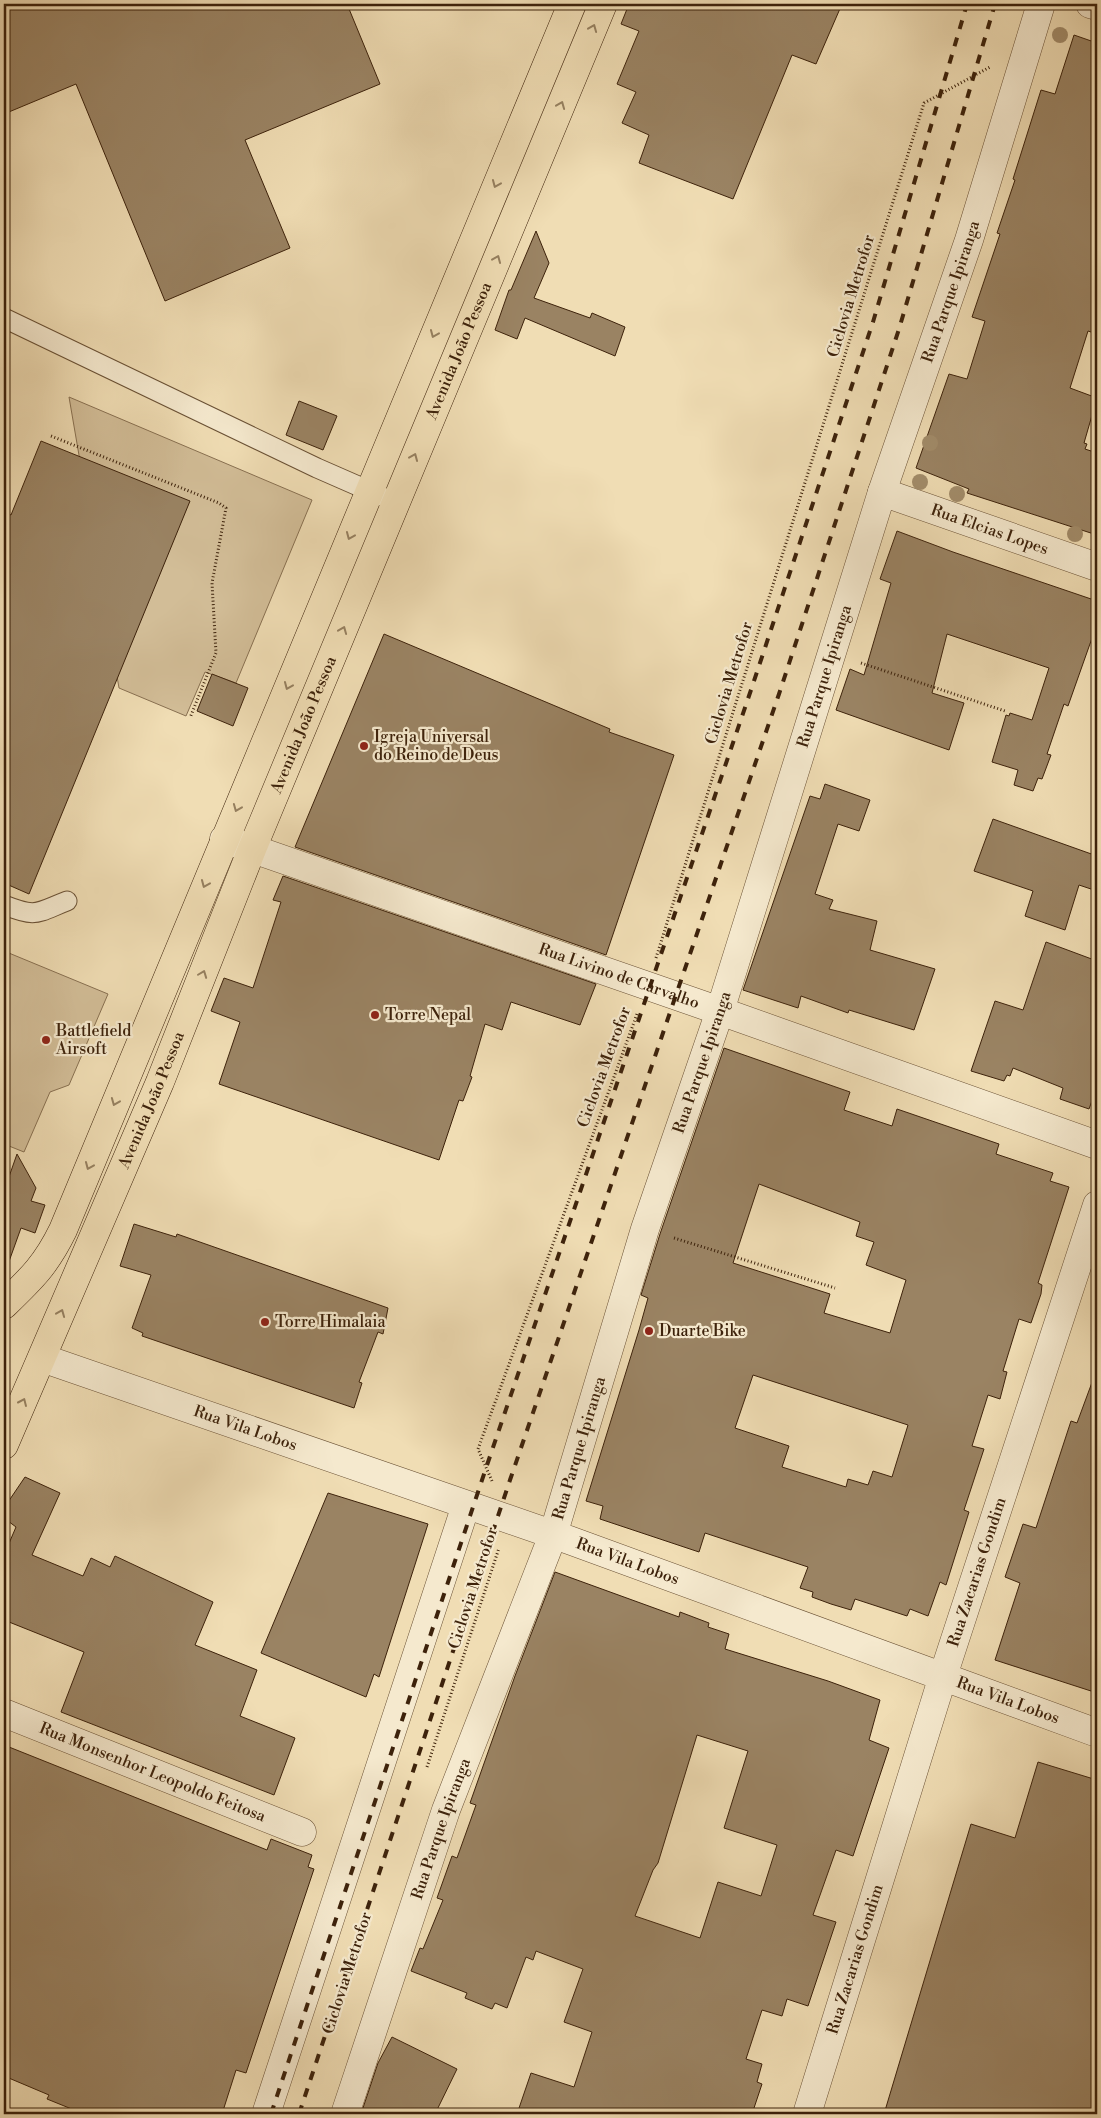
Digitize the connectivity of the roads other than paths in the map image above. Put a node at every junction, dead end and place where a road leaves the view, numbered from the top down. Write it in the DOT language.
graph roads {
  1 [pos="572,4"];
  2 [pos="603,4"];
  3 [pos="1041,4"];
  4 [pos="1090,4"];
  5 [pos="1097,6"];
  6 [pos="4,318"];
  7 [pos="369,491"];
  8 [pos="882,492"];
  9 [pos="396,502"];
  10 [pos="1097,567"];
  11 [pos="224,839"];
  12 [pos="252,849"];
  13 [pos="67,900"];
  14 [pos="4,905"];
  15 [pos="720,1011"];
  16 [pos="1097,1145"];
  17 [pos="1097,1205"];
  18 [pos="4,1305"];
  19 [pos="42,1358"];
  20 [pos="4,1446"];
  21 [pos="466,1505"];
  22 [pos="553,1535"];
  23 [pos="943,1676"];
  24 [pos="4,1713"];
  25 [pos="1097,1733"];
  26 [pos="302,1832"];
  27 [pos="266,2114"];
  28 [pos="345,2114"];
  29 [pos="807,2114"];
  1 -- 7 [label="main road, Avenida João Pessoa, one-way"];
  9 -- 2 [label="main road, Avenida João Pessoa, one-way"];
  3 -- 8 [label="street, Rua Parque Ipiranga"];
  4 -- 5 [label="street"];
  6 -- 7 [label="lane"];
  7 -- 9 [label="lane"];
  7 -- 11 [label="main road, Avenida João Pessoa, one-way"];
  8 -- 10 [label="street, Rua Elcias Lopes"];
  8 -- 15 [label="street, Rua Parque Ipiranga"];
  12 -- 9 [label="main road, Avenida João Pessoa, one-way"];
  11 -- 12 [label="street, Rua Livino de Carvalho"];
  11 -- 18 [label="main road, Avenida João Pessoa, one-way"];
  12 -- 15 [label="street, Rua Livino de Carvalho"];
  19 -- 12 [label="main road, Avenida João Pessoa, one-way"];
  13 -- 14 [label="lane"];
  15 -- 16 [label="street, Rua Livino de Carvalho"];
  15 -- 22 [label="street, Rua Parque Ipiranga"];
  17 -- 23 [label="street, Rua Zacarias Gondim"];
  20 -- 19 [label="main road, Avenida João Pessoa, one-way"];
  19 -- 21 [label="street, Rua Vila Lobos"];
  21 -- 22 [label="street, Rua Vila Lobos"];
  21 -- 27 [label="street"];
  22 -- 23 [label="street, Rua Vila Lobos"];
  22 -- 28 [label="street, Rua Parque Ipiranga"];
  23 -- 25 [label="street, Rua Vila Lobos"];
  23 -- 29 [label="street, Rua Zacarias Gondim"];
  24 -- 26 [label="street, Rua Monsenhor Leopoldo Feitosa"];
}
